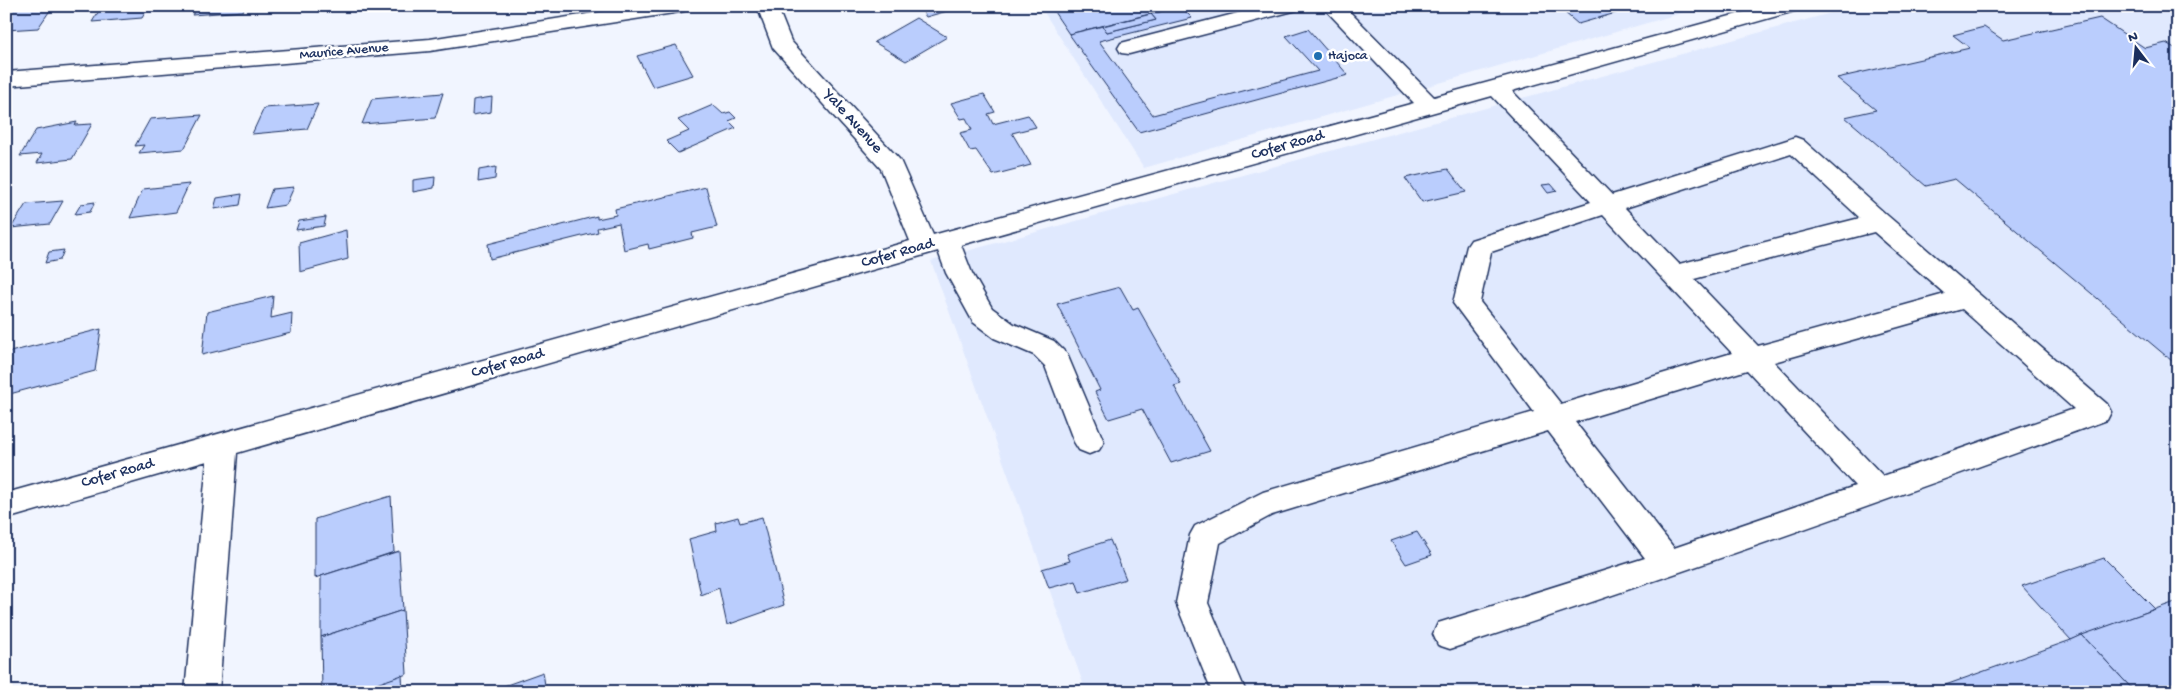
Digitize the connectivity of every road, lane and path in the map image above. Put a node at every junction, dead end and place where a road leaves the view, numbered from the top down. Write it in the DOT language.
graph roads {
  1 [pos="680,6"];
  2 [pos="767,6"];
  3 [pos="1290,6"];
  4 [pos="1790,6"];
  5 [pos="1335,7"];
  6 [pos="1129,48"];
  7 [pos="6,79"];
  8 [pos="1497,88"];
  9 [pos="1430,106"];
  10 [pos="1608,205"];
  11 [pos="1879,222"];
  12 [pos="936,243"];
  13 [pos="1674,275"];
  14 [pos="1967,298"];
  15 [pos="1752,358"];
  16 [pos="1554,416"];
  17 [pos="1089,442"];
  18 [pos="223,444"];
  19 [pos="1878,491"];
  20 [pos="6,506"];
  21 [pos="1668,564"];
  22 [pos="1450,634"];
  23 [pos="202,692"];
  24 [pos="1229,692"];
  1 -- 7 [label="street, Maurice Avenue"];
  2 -- 12 [label="street, Yale Avenue"];
  3 -- 6 [label="street"];
  4 -- 8 [label="street, Cofer Road"];
  5 -- 9 [label="street"];
  8 -- 9 [label="street, Cofer Road"];
  8 -- 10 [label="street"];
  9 -- 12 [label="street, Cofer Road"];
  10 -- 11 [label="street"];
  10 -- 13 [label="street"];
  10 -- 16 [label="street"];
  11 -- 13 [label="street"];
  11 -- 14 [label="street"];
  12 -- 17 [label="street, Yale Avenue"];
  12 -- 18 [label="street, Cofer Road"];
  13 -- 15 [label="street"];
  14 -- 15 [label="street"];
  14 -- 19 [label="street"];
  15 -- 16 [label="street"];
  15 -- 19 [label="street"];
  16 -- 21 [label="street"];
  16 -- 24 [label="street"];
  18 -- 20 [label="street, Cofer Road"];
  18 -- 23 [label="street"];
  19 -- 21 [label="street"];
  21 -- 22 [label="street"];
}
